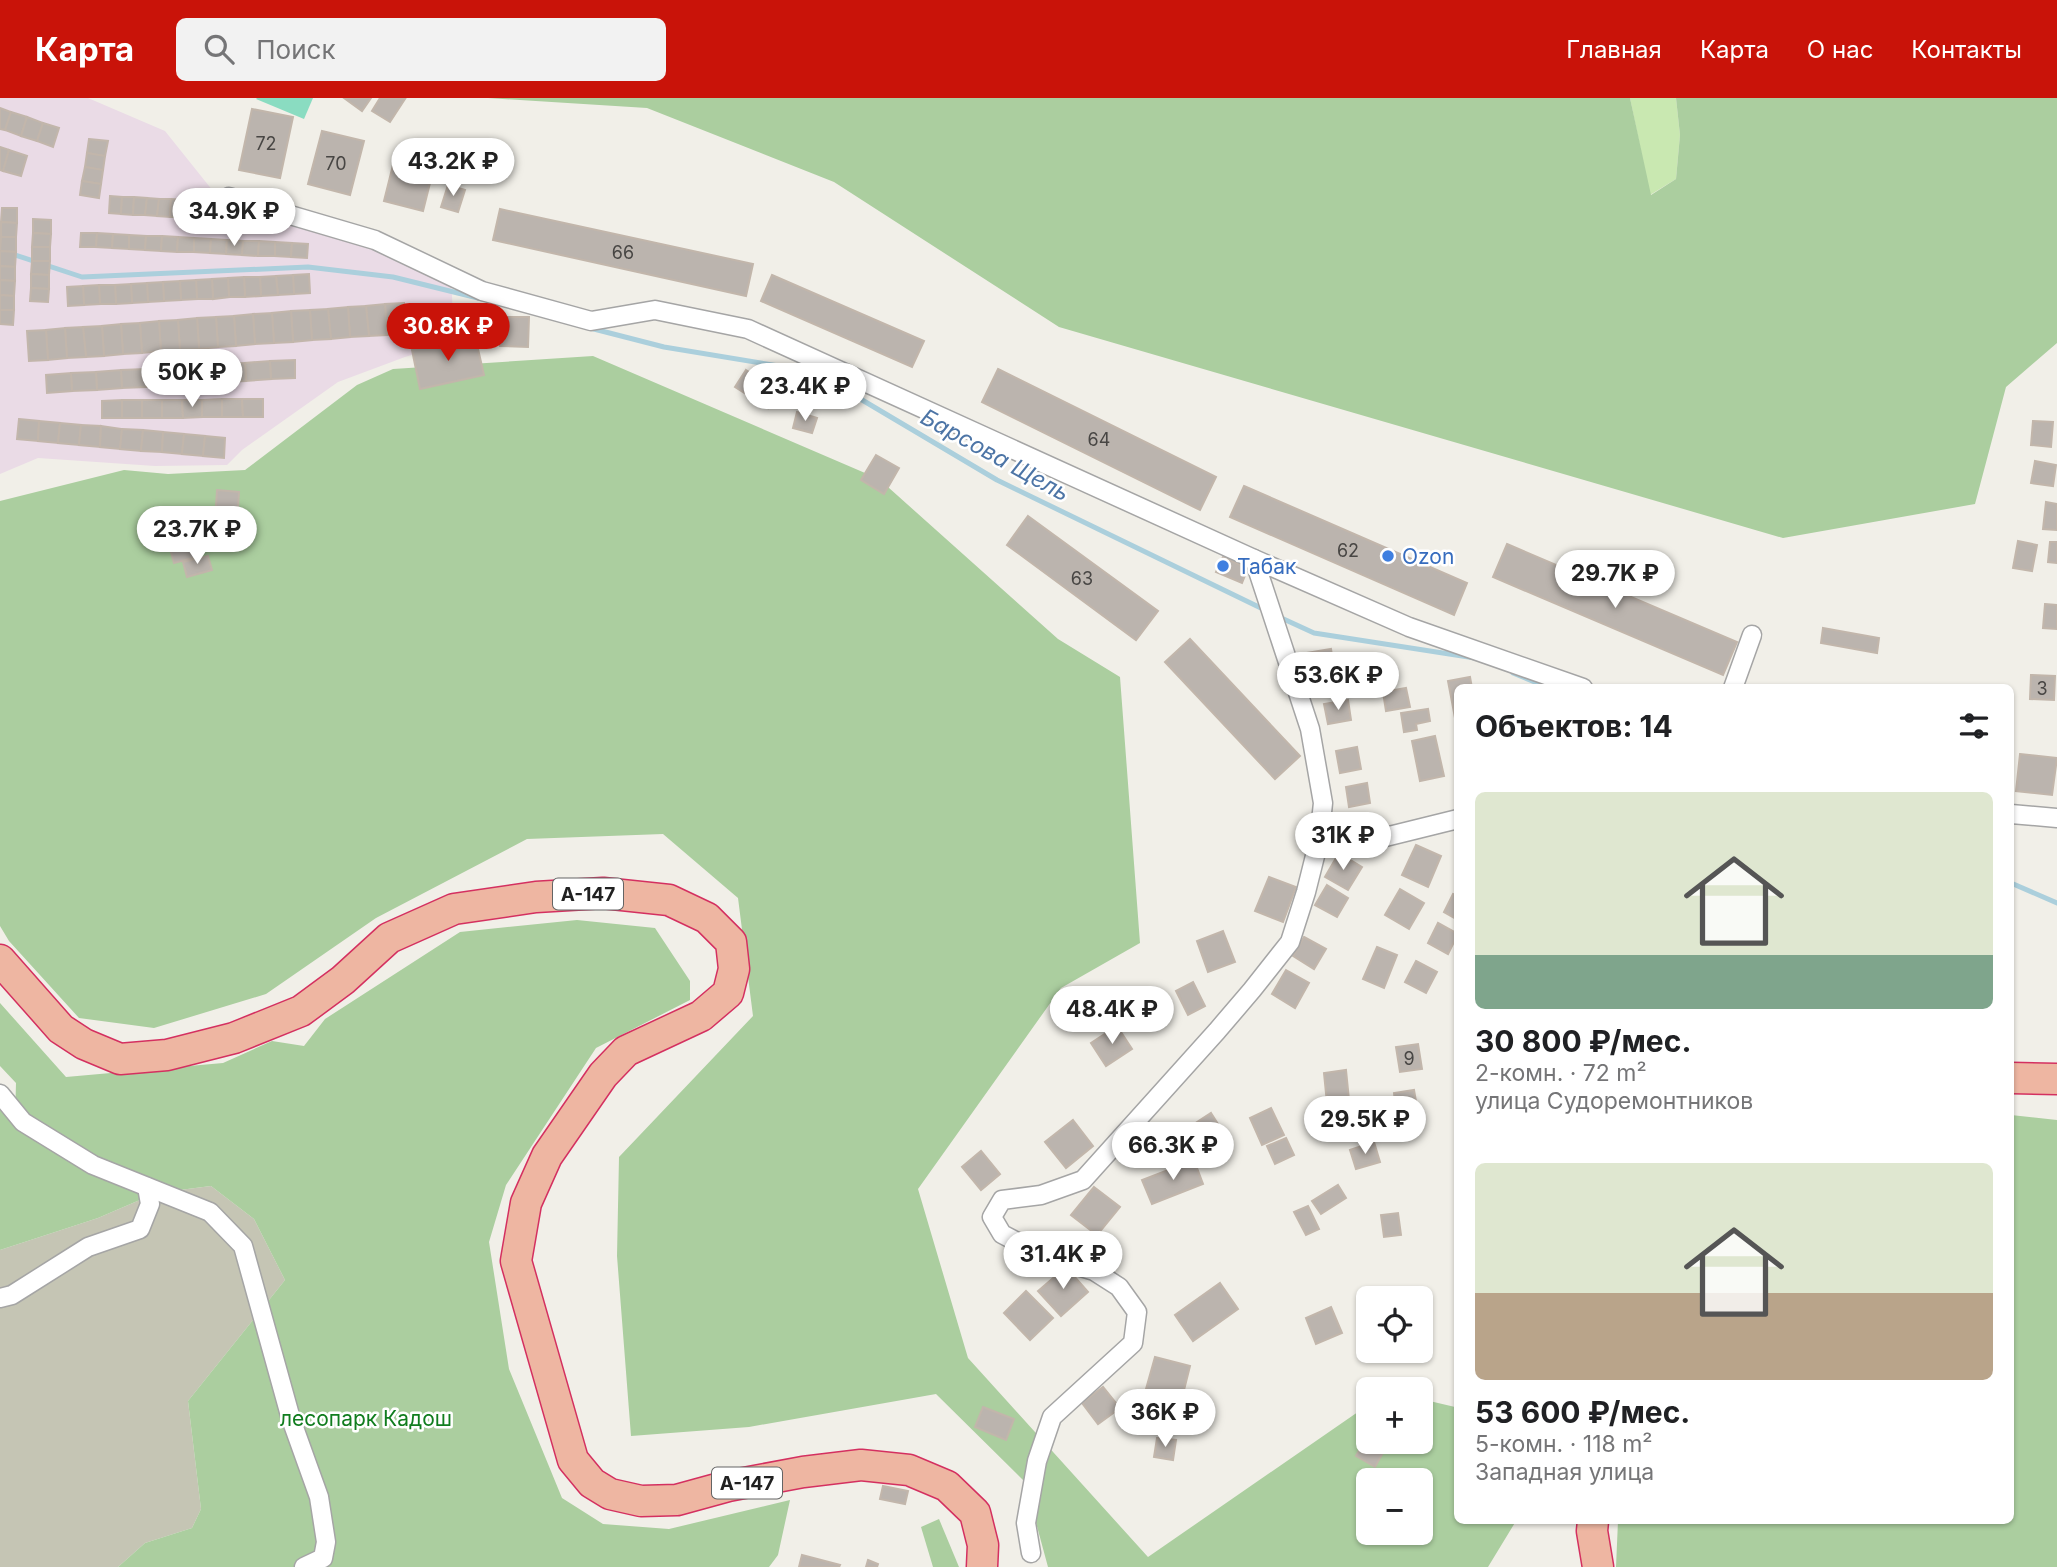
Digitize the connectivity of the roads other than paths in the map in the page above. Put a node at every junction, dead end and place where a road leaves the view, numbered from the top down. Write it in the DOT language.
graph roads {
  1 [pos="229,197"];
  2 [pos="1254,559"];
  3 [pos="1752,635"];
  4 [pos="1572,684"];
  5 [pos="1734,684"];
  6 [pos="2014,814"];
  7 [pos="2057,818"];
  8 [pos="1454,820"];
  9 [pos="1319,839"];
  10 [pos="0,960"];
  11 [pos="2014,1078"];
  12 [pos="2057,1079"];
  13 [pos="0,1094"];
  14 [pos="147,1187"];
  15 [pos="0,1298"];
  16 [pos="1593,1524"];
  17 [pos="1031,1553"];
  18 [pos="304,1567"];
  19 [pos="982,1567"];
  20 [pos="1598,1567"];
  1 -- 2 [label="street"];
  2 -- 4 [label="street"];
  2 -- 9 [label="street"];
  3 -- 5 [label="street"];
  6 -- 7 [label="street"];
  8 -- 9 [label="street"];
  9 -- 17 [label="street"];
  10 -- 19 [label="highway, А-147"];
  11 -- 12 [label="highway"];
  13 -- 14 [label="street"];
  14 -- 15 [label="street"];
  14 -- 18 [label="street"];
  16 -- 20 [label="highway"];
}
